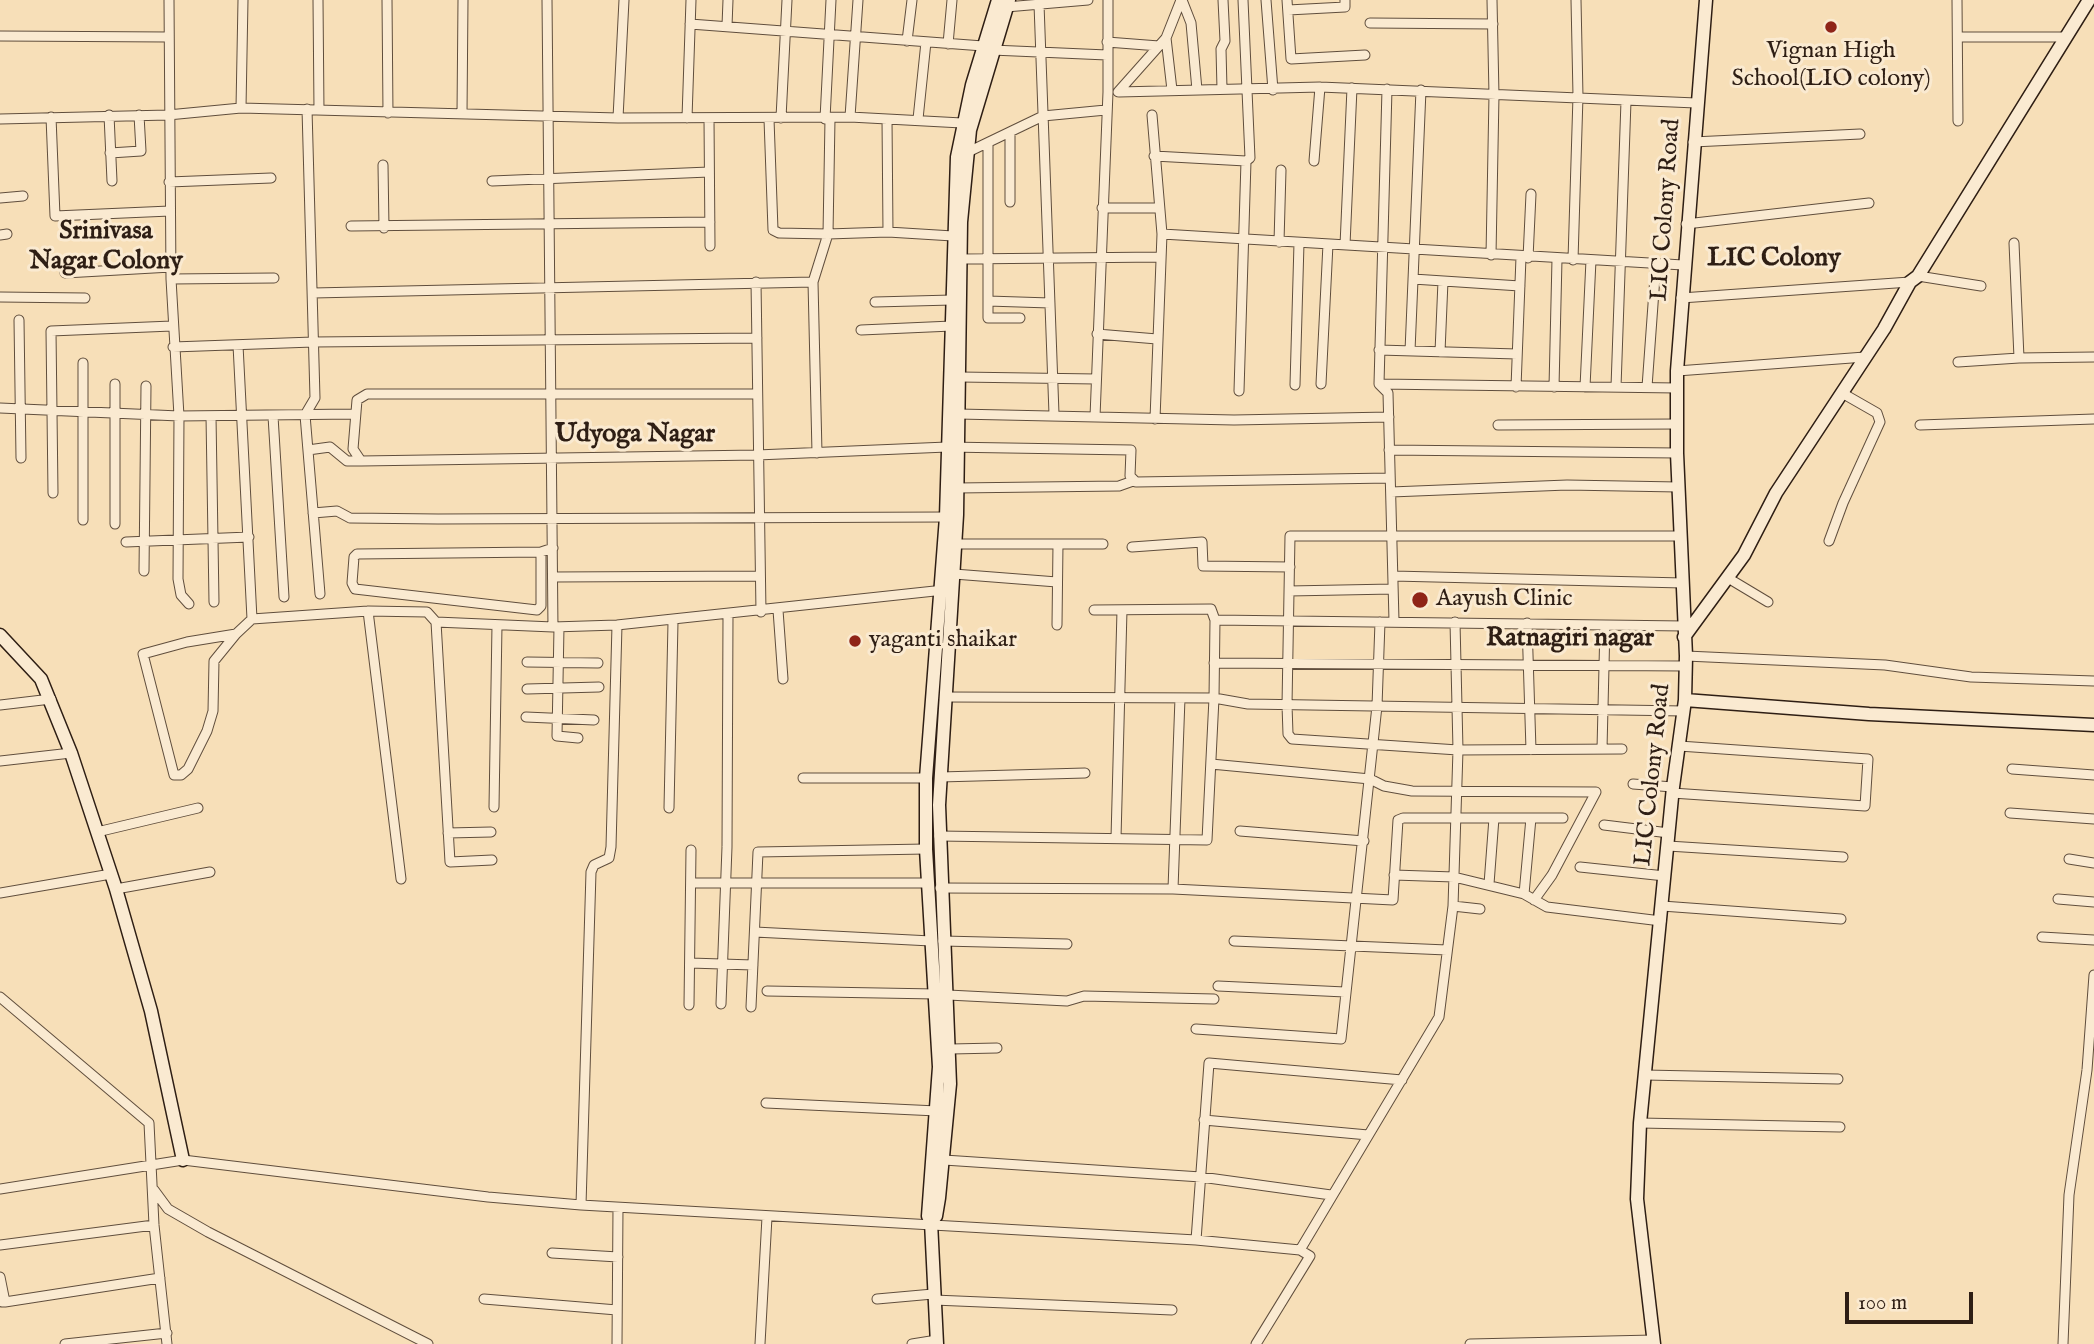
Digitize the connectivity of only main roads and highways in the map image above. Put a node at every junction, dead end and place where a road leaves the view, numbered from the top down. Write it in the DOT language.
graph roads {
  1 [pos="1706,0"];
  2 [pos="2089,0"];
  3 [pos="1004,2"];
  4 [pos="988,48"];
  5 [pos="962,153"];
  6 [pos="952,447"];
  7 [pos="947,590"];
  8 [pos="1684,632"];
  9 [pos="2,639"];
  10 [pos="1684,705"];
  11 [pos="2094,725"];
  12 [pos="937,941"];
  13 [pos="942,994"];
  14 [pos="183,1160"];
  15 [pos="931,1224"];
  16 [pos="937,1342"];
  17 [pos="1654,1342"];
  1 -- 8 [label="main road, LIC Colony Road"];
  2 -- 8 [label="main road"];
  3 -- 4 [label="main road"];
  4 -- 5 [label="main road"];
  4 -- 5 [label="main road"];
  5 -- 6 [label="main road"];
  5 -- 6 [label="main road"];
  6 -- 7 [label="main road"];
  6 -- 7 [label="main road"];
  7 -- 12 [label="main road"];
  7 -- 12 [label="main road"];
  8 -- 10 [label="main road, LIC Colony Road"];
  9 -- 14 [label="main road"];
  10 -- 11 [label="main road"];
  10 -- 17 [label="main road, LIC Colony Road"];
  12 -- 13 [label="main road"];
  13 -- 15 [label="main road"];
  13 -- 15 [label="main road"];
  15 -- 16 [label="main road"];
}
